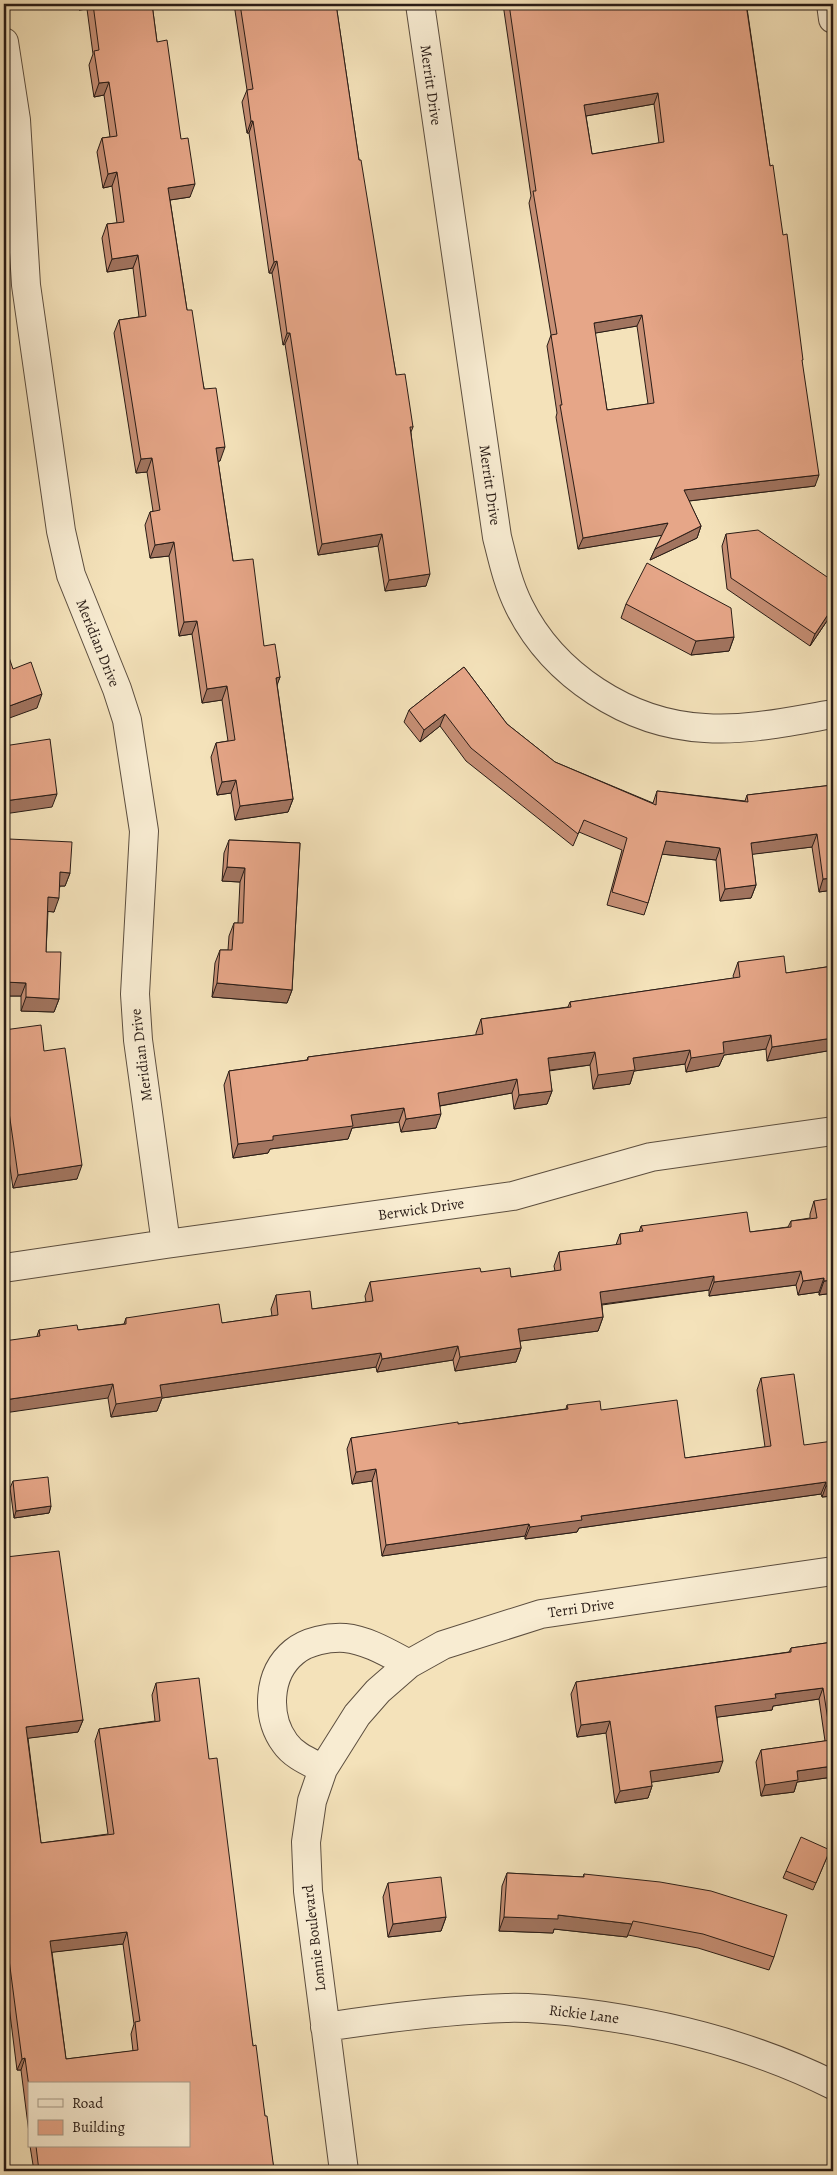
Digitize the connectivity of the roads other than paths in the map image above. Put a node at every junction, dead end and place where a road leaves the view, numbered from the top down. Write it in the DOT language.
graph roads {
  1 [pos="420,4"];
  2 [pos="831,4"];
  3 [pos="833,18"];
  4 [pos="4,42"];
  5 [pos="833,714"];
  6 [pos="833,1131"];
  7 [pos="166,1244"];
  8 [pos="4,1268"];
  9 [pos="833,1570"];
  10 [pos="409,1664"];
  11 [pos="357,1715"];
  12 [pos="323,1769"];
  13 [pos="325,2027"];
  14 [pos="833,2085"];
  15 [pos="344,2171"];
  1 -- 5 [label="street, Merritt Drive"];
  2 -- 3 [label="street"];
  4 -- 7 [label="street, Meridian Drive"];
  6 -- 7 [label="street, Berwick Drive"];
  7 -- 8 [label="street, Berwick Drive"];
  9 -- 10 [label="street, Terri Drive"];
  10 -- 11 [label="street, Terri Drive"];
  10 -- 12 [label="street"];
  11 -- 12 [label="street, Lonnie Boulevard"];
  12 -- 13 [label="street, Lonnie Boulevard"];
  13 -- 14 [label="street, Rickie Lane"];
  13 -- 15 [label="street, Lonnie Boulevard"];
}
